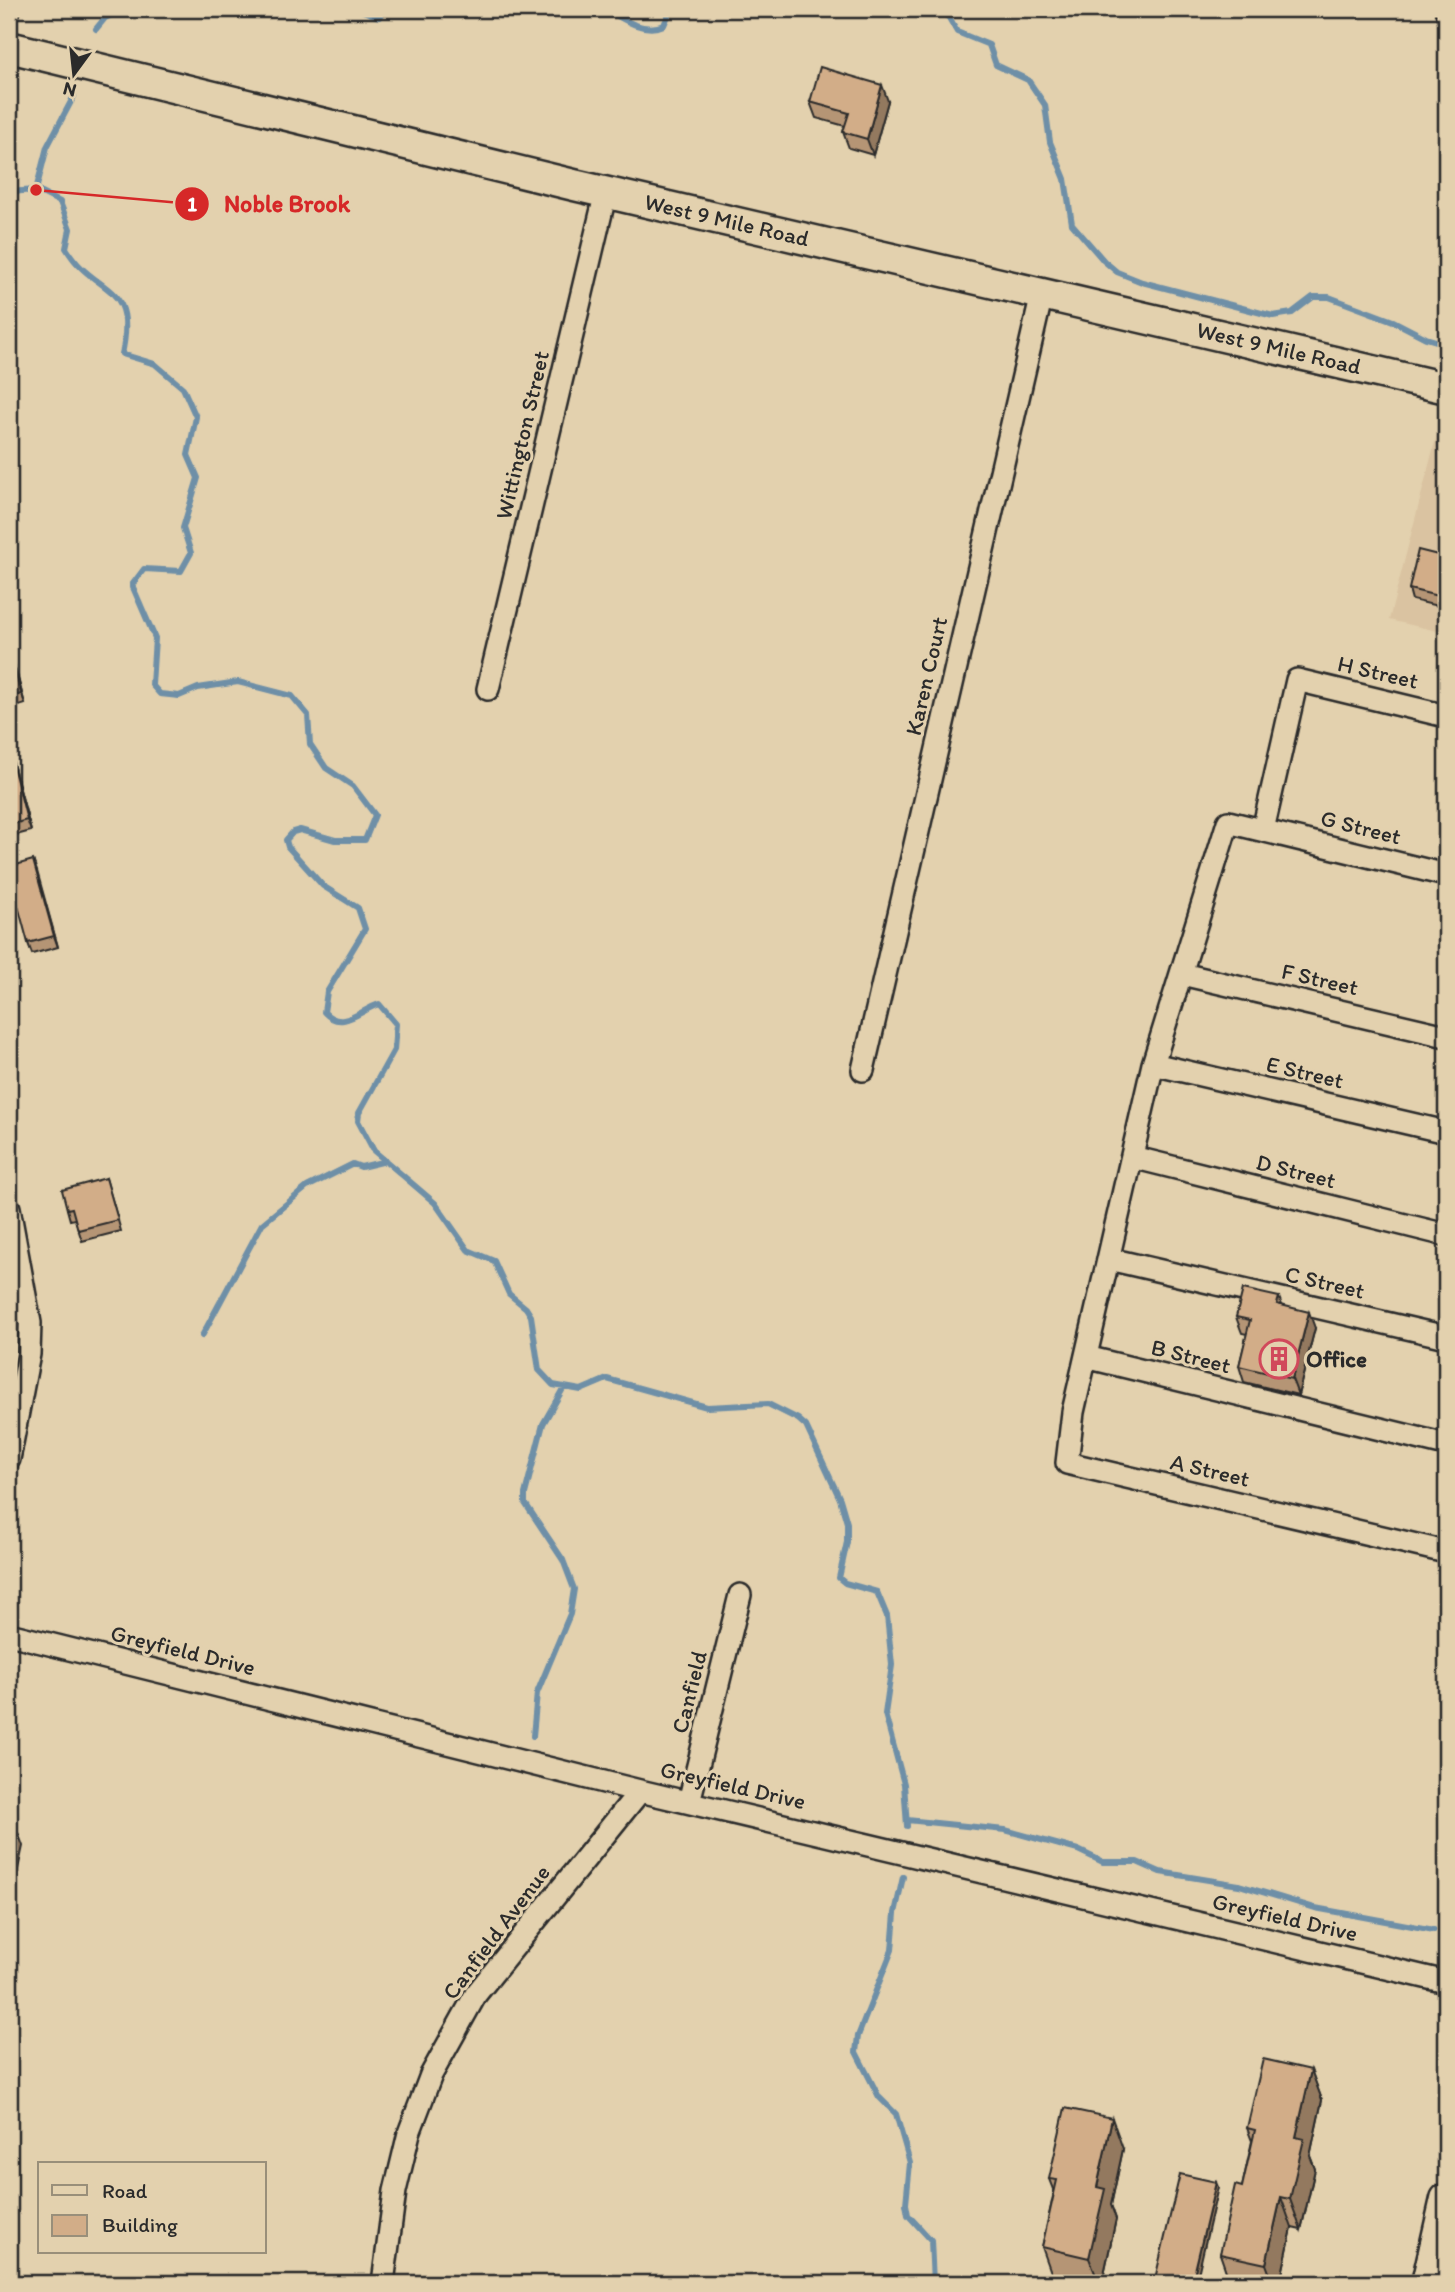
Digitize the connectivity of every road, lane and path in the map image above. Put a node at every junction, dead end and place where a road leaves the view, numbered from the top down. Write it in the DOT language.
graph roads {
  1 [pos="9,47"];
  2 [pos="606,192"];
  3 [pos="1042,294"];
  4 [pos="1446,388"];
  5 [pos="488,689"];
  6 [pos="1446,716"];
  7 [pos="1263,830"];
  8 [pos="1446,875"];
  9 [pos="1182,974"];
  10 [pos="1446,1036"];
  11 [pos="1153,1064"];
  12 [pos="863,1070"];
  13 [pos="1446,1132"];
  14 [pos="1132,1157"];
  15 [pos="9,1208"];
  16 [pos="1446,1235"];
  17 [pos="1109,1259"];
  18 [pos="1446,1337"];
  19 [pos="1086,1357"];
  20 [pos="1446,1445"];
  21 [pos="9,1459"];
  22 [pos="1446,1552"];
  23 [pos="740,1595"];
  24 [pos="9,1634"];
  25 [pos="640,1791"];
  26 [pos="689,1802"];
  27 [pos="1446,1983"];
  28 [pos="1446,2199"];
  29 [pos="383,2283"];
  30 [pos="1426,2283"];
  1 -- 2 [label="street, West 9 Mile Road"];
  2 -- 3 [label="street, West 9 Mile Road"];
  2 -- 5 [label="street, Wittington Street"];
  3 -- 4 [label="street, West 9 Mile Road"];
  3 -- 12 [label="street, Karen Court"];
  6 -- 7 [label="street, H Street"];
  7 -- 8 [label="street, G Street"];
  7 -- 9 [label="street, G Street"];
  9 -- 10 [label="street, F Street"];
  9 -- 11 [label="street"];
  11 -- 13 [label="street, E Street"];
  11 -- 14 [label="street"];
  14 -- 16 [label="street, D Street"];
  14 -- 17 [label="street"];
  15 -- 21 [label="street"];
  17 -- 18 [label="street, C Street"];
  17 -- 19 [label="street"];
  19 -- 20 [label="street, B Street"];
  19 -- 22 [label="street, A Street"];
  23 -- 26 [label="street, Canfield"];
  24 -- 25 [label="street, Greyfield Drive"];
  25 -- 26 [label="street, Greyfield Drive"];
  25 -- 29 [label="street, Canfield Avenue"];
  26 -- 27 [label="street, Greyfield Drive"];
  28 -- 30 [label="street"];
}
